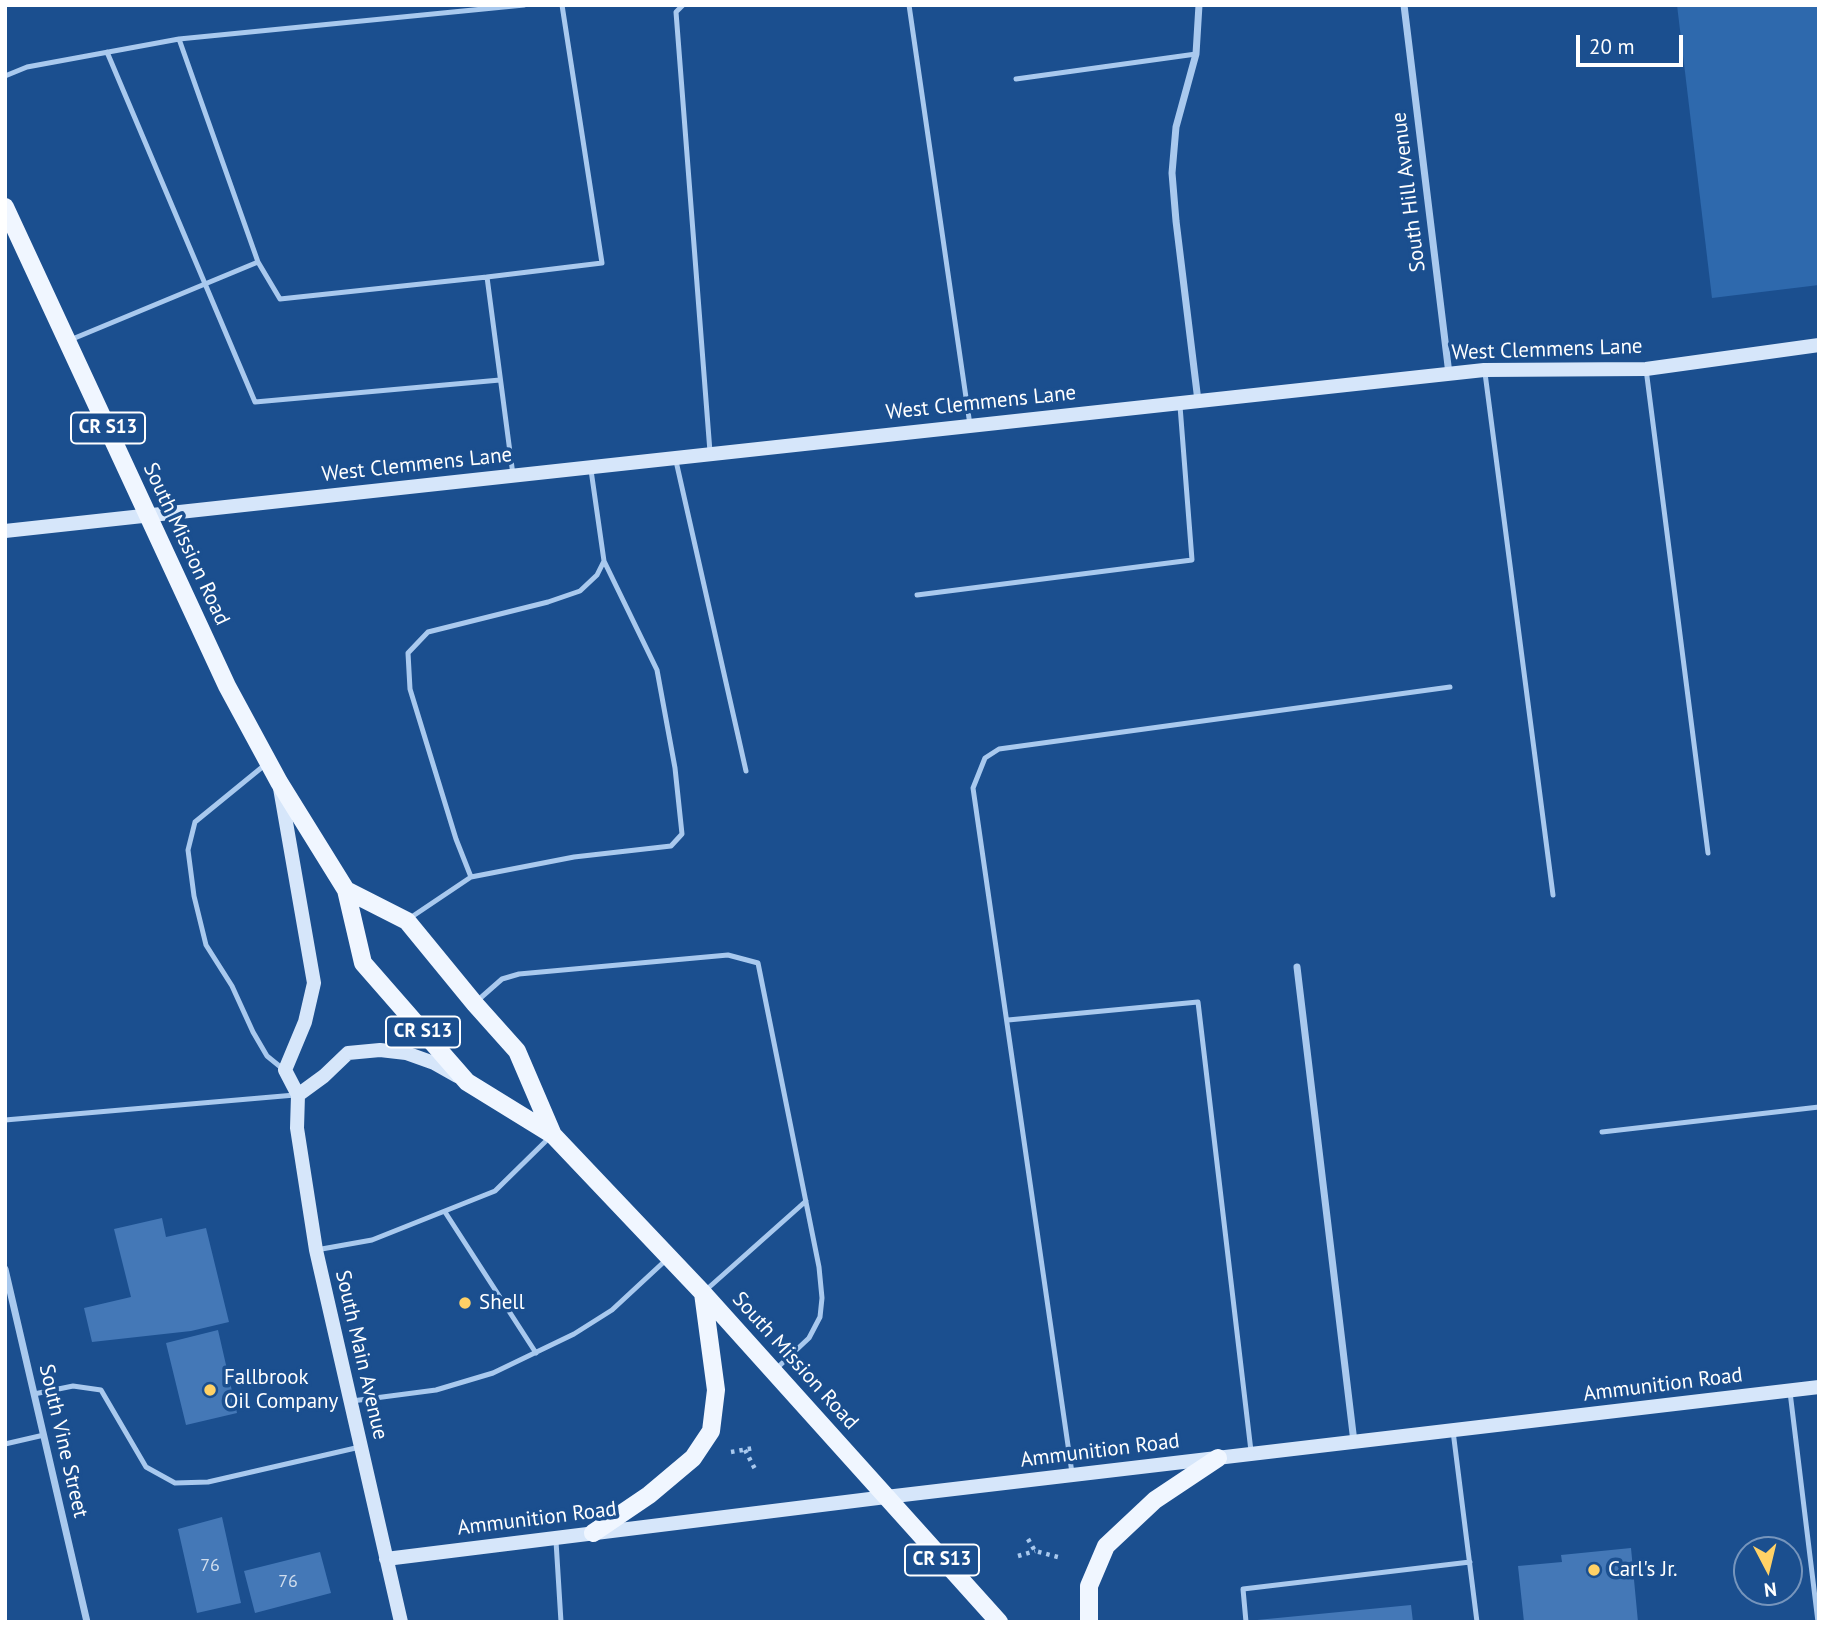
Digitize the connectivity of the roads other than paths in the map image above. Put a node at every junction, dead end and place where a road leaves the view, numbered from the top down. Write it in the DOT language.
graph roads {
  1 [pos="524,5"];
  2 [pos="562,5"];
  3 [pos="683,5"];
  4 [pos="909,5"];
  5 [pos="1199,5"];
  6 [pos="1404,5"];
  7 [pos="179,39"];
  8 [pos="107,52"];
  9 [pos="1196,54"];
  10 [pos="5,76"];
  11 [pos="1016,79"];
  12 [pos="5,206"];
  13 [pos="258,262"];
  14 [pos="487,277"];
  15 [pos="204,284"];
  16 [pos="68,341"];
  17 [pos="1819,345"];
  18 [pos="1646,369"];
  19 [pos="1484,370"];
  20 [pos="1449,373"];
  21 [pos="500,380"];
  22 [pos="1198,401"];
  23 [pos="1180,403"];
  24 [pos="970,425"];
  25 [pos="710,454"];
  26 [pos="675,458"];
  27 [pos="590,467"];
  28 [pos="513,475"];
  29 [pos="148,515"];
  30 [pos="5,531"];
  31 [pos="604,561"];
  32 [pos="917,595"];
  33 [pos="1450,687"];
  34 [pos="269,762"];
  35 [pos="746,771"];
  36 [pos="279,782"];
  37 [pos="1708,853"];
  38 [pos="471,877"];
  39 [pos="346,890"];
  40 [pos="1553,895"];
  41 [pos="407,920"];
  42 [pos="1297,967"];
  43 [pos="475,1004"];
  44 [pos="1009,1020"];
  45 [pos="285,1070"];
  46 [pos="467,1082"];
  47 [pos="298,1095"];
  48 [pos="1819,1107"];
  49 [pos="5,1120"];
  50 [pos="1602,1132"];
  51 [pos="553,1135"];
  52 [pos="806,1201"];
  53 [pos="446,1212"];
  54 [pos="316,1250"];
  55 [pos="669,1257"];
  56 [pos="5,1269"];
  57 [pos="703,1293"];
  58 [pos="536,1353"];
  59 [pos="774,1371"];
  60 [pos="1819,1387"];
  61 [pos="1790,1391"];
  62 [pos="34,1394"];
  63 [pos="350,1402"];
  64 [pos="1453,1431"];
  65 [pos="44,1435"];
  66 [pos="1354,1442"];
  67 [pos="5,1444"];
  68 [pos="360,1447"];
  69 [pos="1251,1454"];
  70 [pos="1218,1458"];
  71 [pos="1073,1476"];
  72 [pos="886,1497"];
  73 [pos="593,1533"];
  74 [pos="555,1537"];
  75 [pos="386,1559"];
  76 [pos="1470,1562"];
  77 [pos="87,1622"];
  78 [pos="401,1622"];
  79 [pos="561,1622"];
  80 [pos="999,1622"];
  81 [pos="1089,1622"];
  82 [pos="1246,1622"];
  83 [pos="1477,1622"];
  84 [pos="1818,1622"];
  1 -- 7 [label="lane"];
  2 -- 14 [label="lane"];
  3 -- 25 [label="lane"];
  4 -- 24 [label="lane"];
  5 -- 9 [label="street"];
  6 -- 20 [label="street, South Hill Avenue"];
  7 -- 8 [label="lane"];
  7 -- 13 [label="lane"];
  8 -- 10 [label="lane"];
  8 -- 15 [label="lane"];
  9 -- 11 [label="lane"];
  9 -- 22 [label="street"];
  12 -- 16 [label="main road, South Mission Road / CR S13"];
  13 -- 14 [label="lane"];
  13 -- 15 [label="lane"];
  14 -- 21 [label="lane"];
  15 -- 16 [label="lane"];
  15 -- 21 [label="lane"];
  16 -- 29 [label="main road, South Mission Road / CR S13"];
  17 -- 18 [label="main road, West Clemmens Lane"];
  18 -- 19 [label="main road, West Clemmens Lane"];
  18 -- 37 [label="lane"];
  19 -- 20 [label="main road, West Clemmens Lane"];
  19 -- 40 [label="lane"];
  20 -- 22 [label="main road, West Clemmens Lane"];
  21 -- 28 [label="lane"];
  22 -- 23 [label="main road, West Clemmens Lane"];
  23 -- 24 [label="main road, West Clemmens Lane"];
  23 -- 32 [label="lane"];
  24 -- 25 [label="main road, West Clemmens Lane"];
  25 -- 26 [label="main road, West Clemmens Lane"];
  26 -- 27 [label="main road, West Clemmens Lane"];
  26 -- 35 [label="lane"];
  27 -- 28 [label="main road, West Clemmens Lane"];
  27 -- 31 [label="lane"];
  28 -- 29 [label="main road, West Clemmens Lane"];
  29 -- 30 [label="main road, West Clemmens Lane"];
  29 -- 34 [label="main road, South Mission Road / CR S13"];
  31 -- 38 [label="lane"];
  31 -- 38 [label="lane"];
  33 -- 44 [label="lane"];
  34 -- 36 [label="main road, South Mission Road / CR S13"];
  34 -- 45 [label="lane"];
  36 -- 39 [label="main road, South Mission Road / CR S13"];
  36 -- 45 [label="main road"];
  38 -- 41 [label="lane"];
  39 -- 41 [label="main road, South Mission Road / CR S13"];
  39 -- 46 [label="main road, South Mission Road / CR S13"];
  41 -- 43 [label="main road, South Mission Road / CR S13"];
  42 -- 66 [label="street"];
  43 -- 51 [label="main road, South Mission Road / CR S13"];
  43 -- 52 [label="lane"];
  44 -- 69 [label="lane"];
  44 -- 71 [label="lane"];
  45 -- 47 [label="main road, South Main Avenue"];
  46 -- 47 [label="main road"];
  46 -- 51 [label="main road, South Mission Road / CR S13"];
  47 -- 49 [label="lane"];
  47 -- 54 [label="main road, South Main Avenue"];
  48 -- 50 [label="lane"];
  51 -- 53 [label="lane"];
  51 -- 55 [label="main road, South Mission Road / CR S13"];
  52 -- 57 [label="lane"];
  52 -- 59 [label="lane"];
  53 -- 54 [label="lane"];
  53 -- 58 [label="lane"];
  54 -- 63 [label="main road, South Main Avenue"];
  55 -- 57 [label="main road, South Mission Road / CR S13"];
  55 -- 58 [label="lane"];
  56 -- 62 [label="street, South Vine Street"];
  57 -- 59 [label="main road, South Mission Road / CR S13"];
  57 -- 73 [label="main road"];
  58 -- 63 [label="lane"];
  59 -- 72 [label="main road, South Mission Road / CR S13"];
  60 -- 61 [label="main road, Ammunition Road"];
  61 -- 64 [label="main road, Ammunition Road"];
  61 -- 84 [label="lane"];
  62 -- 65 [label="street, South Vine Street"];
  62 -- 68 [label="lane"];
  63 -- 68 [label="main road, South Main Avenue"];
  64 -- 66 [label="main road, Ammunition Road"];
  64 -- 76 [label="lane"];
  65 -- 67 [label="lane"];
  65 -- 77 [label="street, South Vine Street"];
  66 -- 69 [label="main road, Ammunition Road"];
  68 -- 75 [label="main road, South Main Avenue"];
  69 -- 70 [label="main road, Ammunition Road"];
  70 -- 71 [label="main road, Ammunition Road"];
  70 -- 81 [label="main road"];
  71 -- 72 [label="main road, Ammunition Road"];
  72 -- 73 [label="main road, Ammunition Road"];
  72 -- 80 [label="main road, South Mission Road / CR S13"];
  73 -- 74 [label="main road, Ammunition Road"];
  74 -- 75 [label="main road, Ammunition Road"];
  74 -- 79 [label="lane"];
  75 -- 78 [label="main road, South Main Avenue"];
  76 -- 82 [label="lane"];
  76 -- 83 [label="lane"];
}
